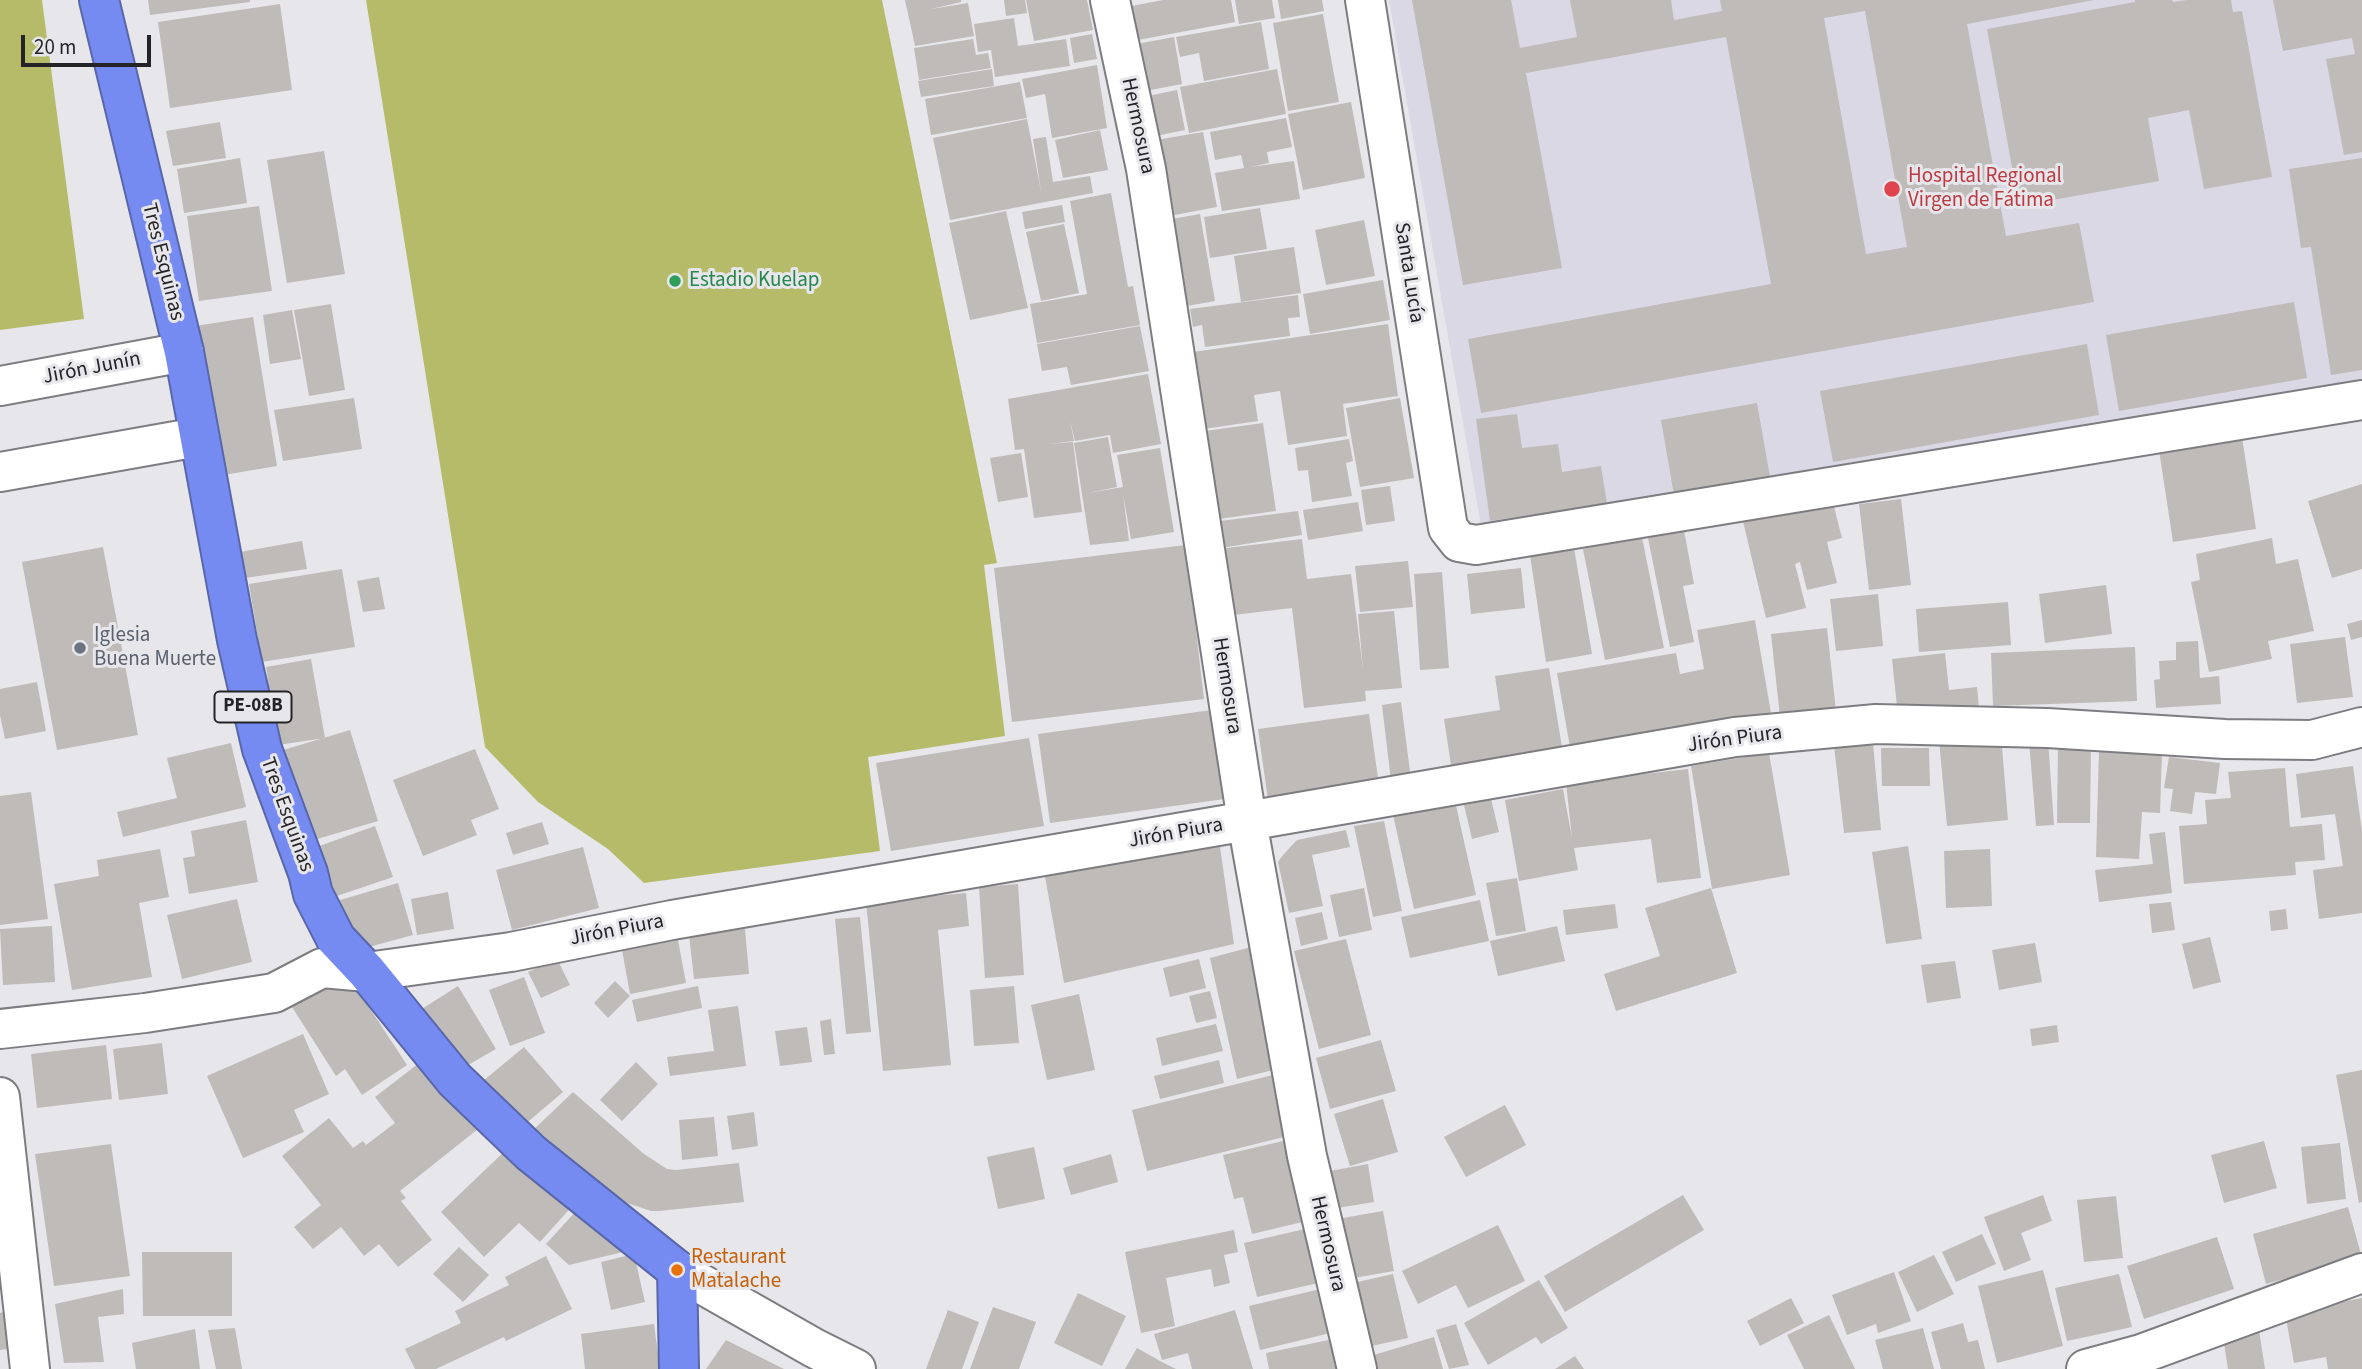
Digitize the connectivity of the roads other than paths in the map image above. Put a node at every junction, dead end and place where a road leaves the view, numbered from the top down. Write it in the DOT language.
graph roads {
  1 [pos="99,0"];
  2 [pos="1110,0"];
  3 [pos="1365,0"];
  4 [pos="184,352"];
  5 [pos="0,386"];
  6 [pos="2362,400"];
  7 [pos="198,437"];
  8 [pos="0,472"];
  9 [pos="2362,727"];
  10 [pos="1247,821"];
  11 [pos="367,972"];
  12 [pos="0,1029"];
  13 [pos="0,1097"];
  14 [pos="677,1270"];
  15 [pos="2362,1273"];
  16 [pos="30,1369"];
  17 [pos="679,1369"];
  18 [pos="856,1369"];
  19 [pos="1357,1369"];
  20 [pos="2086,1369"];
  1 -- 4 [label="highway, Tres Esquinas / PE-08B"];
  2 -- 10 [label="street, Hermosura"];
  3 -- 6 [label="street, Santa Lucía"];
  4 -- 5 [label="street, Jirón Junín"];
  4 -- 7 [label="highway, Tres Esquinas / PE-08B"];
  7 -- 8 [label="street"];
  7 -- 11 [label="highway, Tres Esquinas / PE-08B"];
  9 -- 10 [label="street, Jirón Piura"];
  10 -- 11 [label="street, Jirón Piura"];
  10 -- 19 [label="street, Hermosura"];
  11 -- 12 [label="street, Jirón Piura"];
  11 -- 14 [label="highway, Tres Esquinas / PE-08B"];
  13 -- 16 [label="street"];
  14 -- 17 [label="highway"];
  14 -- 18 [label="street"];
  15 -- 20 [label="street"];
}
